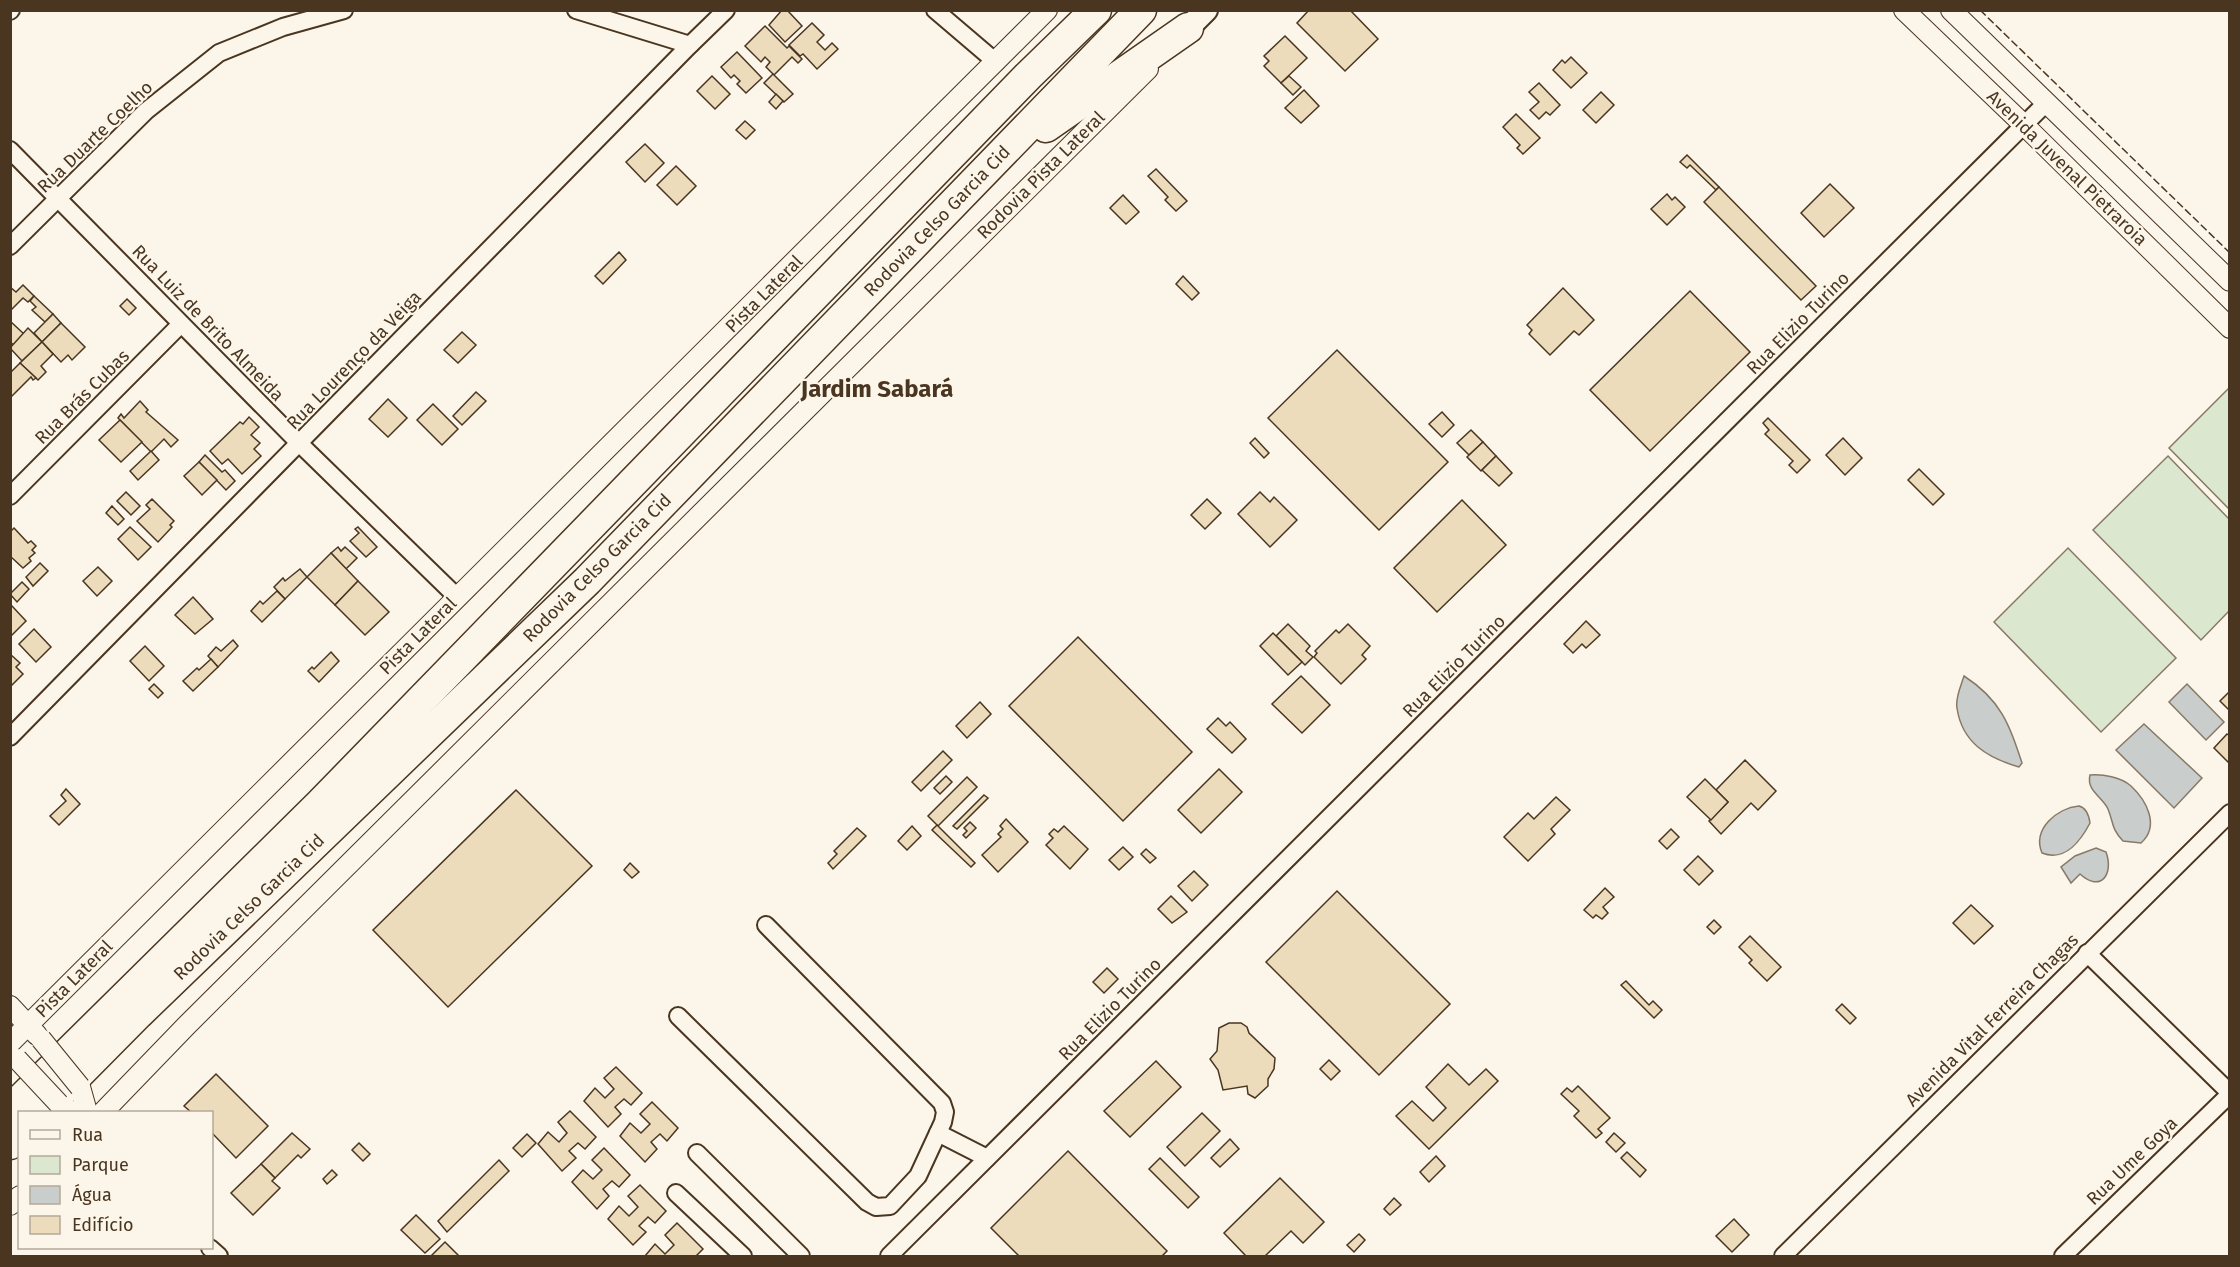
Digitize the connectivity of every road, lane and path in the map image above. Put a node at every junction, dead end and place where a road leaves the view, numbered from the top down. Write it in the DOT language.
graph roads {
  1 [pos="344,10"];
  2 [pos="576,10"];
  3 [pos="726,10"];
  4 [pos="935,10"];
  5 [pos="1047,10"];
  6 [pos="1076,10"];
  7 [pos="1096,10"];
  8 [pos="1141,10"];
  9 [pos="1904,10"];
  10 [pos="1951,10"];
  11 [pos="1197,20"];
  12 [pos="690,45"];
  13 [pos="996,62"];
  14 [pos="1028,76"];
  15 [pos="2046,103"];
  16 [pos="2024,125"];
  17 [pos="10,150"];
  18 [pos="992,165"];
  19 [pos="59,198"];
  20 [pos="10,246"];
  21 [pos="2229,281"];
  22 [pos="180,324"];
  23 [pos="2229,328"];
  24 [pos="300,444"];
  25 [pos="10,496"];
  26 [pos="457,597"];
  27 [pos="10,737"];
  28 [pos="2229,813"];
  29 [pos="766,925"];
  30 [pos="2087,954"];
  31 [pos="10,1005"];
  32 [pos="678,1016"];
  33 [pos="35,1032"];
  34 [pos="13,1052"];
  35 [pos="2229,1094"];
  36 [pos="10,1110"];
  37 [pos="57,1110"];
  38 [pos="86,1111"];
  39 [pos="105,1111"];
  40 [pos="938,1133"];
  41 [pos="697,1153"];
  42 [pos="987,1158"];
  43 [pos="676,1192"];
  44 [pos="742,1257"];
  45 [pos="801,1257"];
  46 [pos="889,1257"];
  47 [pos="1783,1257"];
  48 [pos="2063,1257"];
  1 -- 19 [label="street, Rua Duarte Coelho"];
  2 -- 12 [label="street"];
  3 -- 12 [label="street, Rua Lourenço da Veiga"];
  4 -- 13 [label="street"];
  5 -- 13 [label="street"];
  6 -- 14 [label="highway"];
  7 -- 14 [label="highway, Rodovia Celso Garcia Cid"];
  8 -- 18 [label="highway, Rodovia Celso Garcia Cid"];
  9 -- 16 [label="street, Avenida Juvenal Pietraroia"];
  10 -- 15 [label="street, Avenida Juvenal Pietraroia"];
  11 -- 18 [label="highway"];
  11 -- 39 [label="street, Rodovia Pista Lateral"];
  12 -- 24 [label="street, Rua Lourenço da Veiga"];
  13 -- 26 [label="street, Pista Lateral"];
  14 -- 36 [label="highway, Rodovia Celso Garcia Cid"];
  15 -- 16 [label="street, Rua Elizio Turino"];
  15 -- 21 [label="street, Avenida Juvenal Pietraroia"];
  16 -- 23 [label="street, Avenida Juvenal Pietraroia"];
  16 -- 42 [label="street, Rua Elizio Turino"];
  17 -- 19 [label="street, Rua Luiz de Brito Almeida"];
  18 -- 37 [label="highway, Rodovia Celso Garcia Cid"];
  19 -- 20 [label="street, Rua Duarte Coelho"];
  19 -- 22 [label="street, Rua Luiz de Brito Almeida"];
  22 -- 24 [label="street, Rua Luiz de Brito Almeida"];
  22 -- 25 [label="street, Rua Brás Cubas"];
  24 -- 26 [label="street, Rua Luiz de Brito Almeida"];
  24 -- 27 [label="street, Rua Lourenço da Veiga"];
  26 -- 33 [label="street, Pista Lateral"];
  28 -- 30 [label="street, Avenida Vital Ferreira Chagas"];
  29 -- 40 [label="street"];
  30 -- 35 [label="street"];
  30 -- 47 [label="street, Avenida Vital Ferreira Chagas"];
  31 -- 33 [label="street"];
  32 -- 40 [label="street"];
  33 -- 34 [label="street, Pista Lateral"];
  33 -- 38 [label="street, bridge"];
  34 -- 37 [label="street, bridge"];
  35 -- 48 [label="street, Rua Ume Goya"];
  40 -- 42 [label="street"];
  41 -- 45 [label="street"];
  42 -- 46 [label="street, Rua Elizio Turino"];
  43 -- 44 [label="street"];
}
